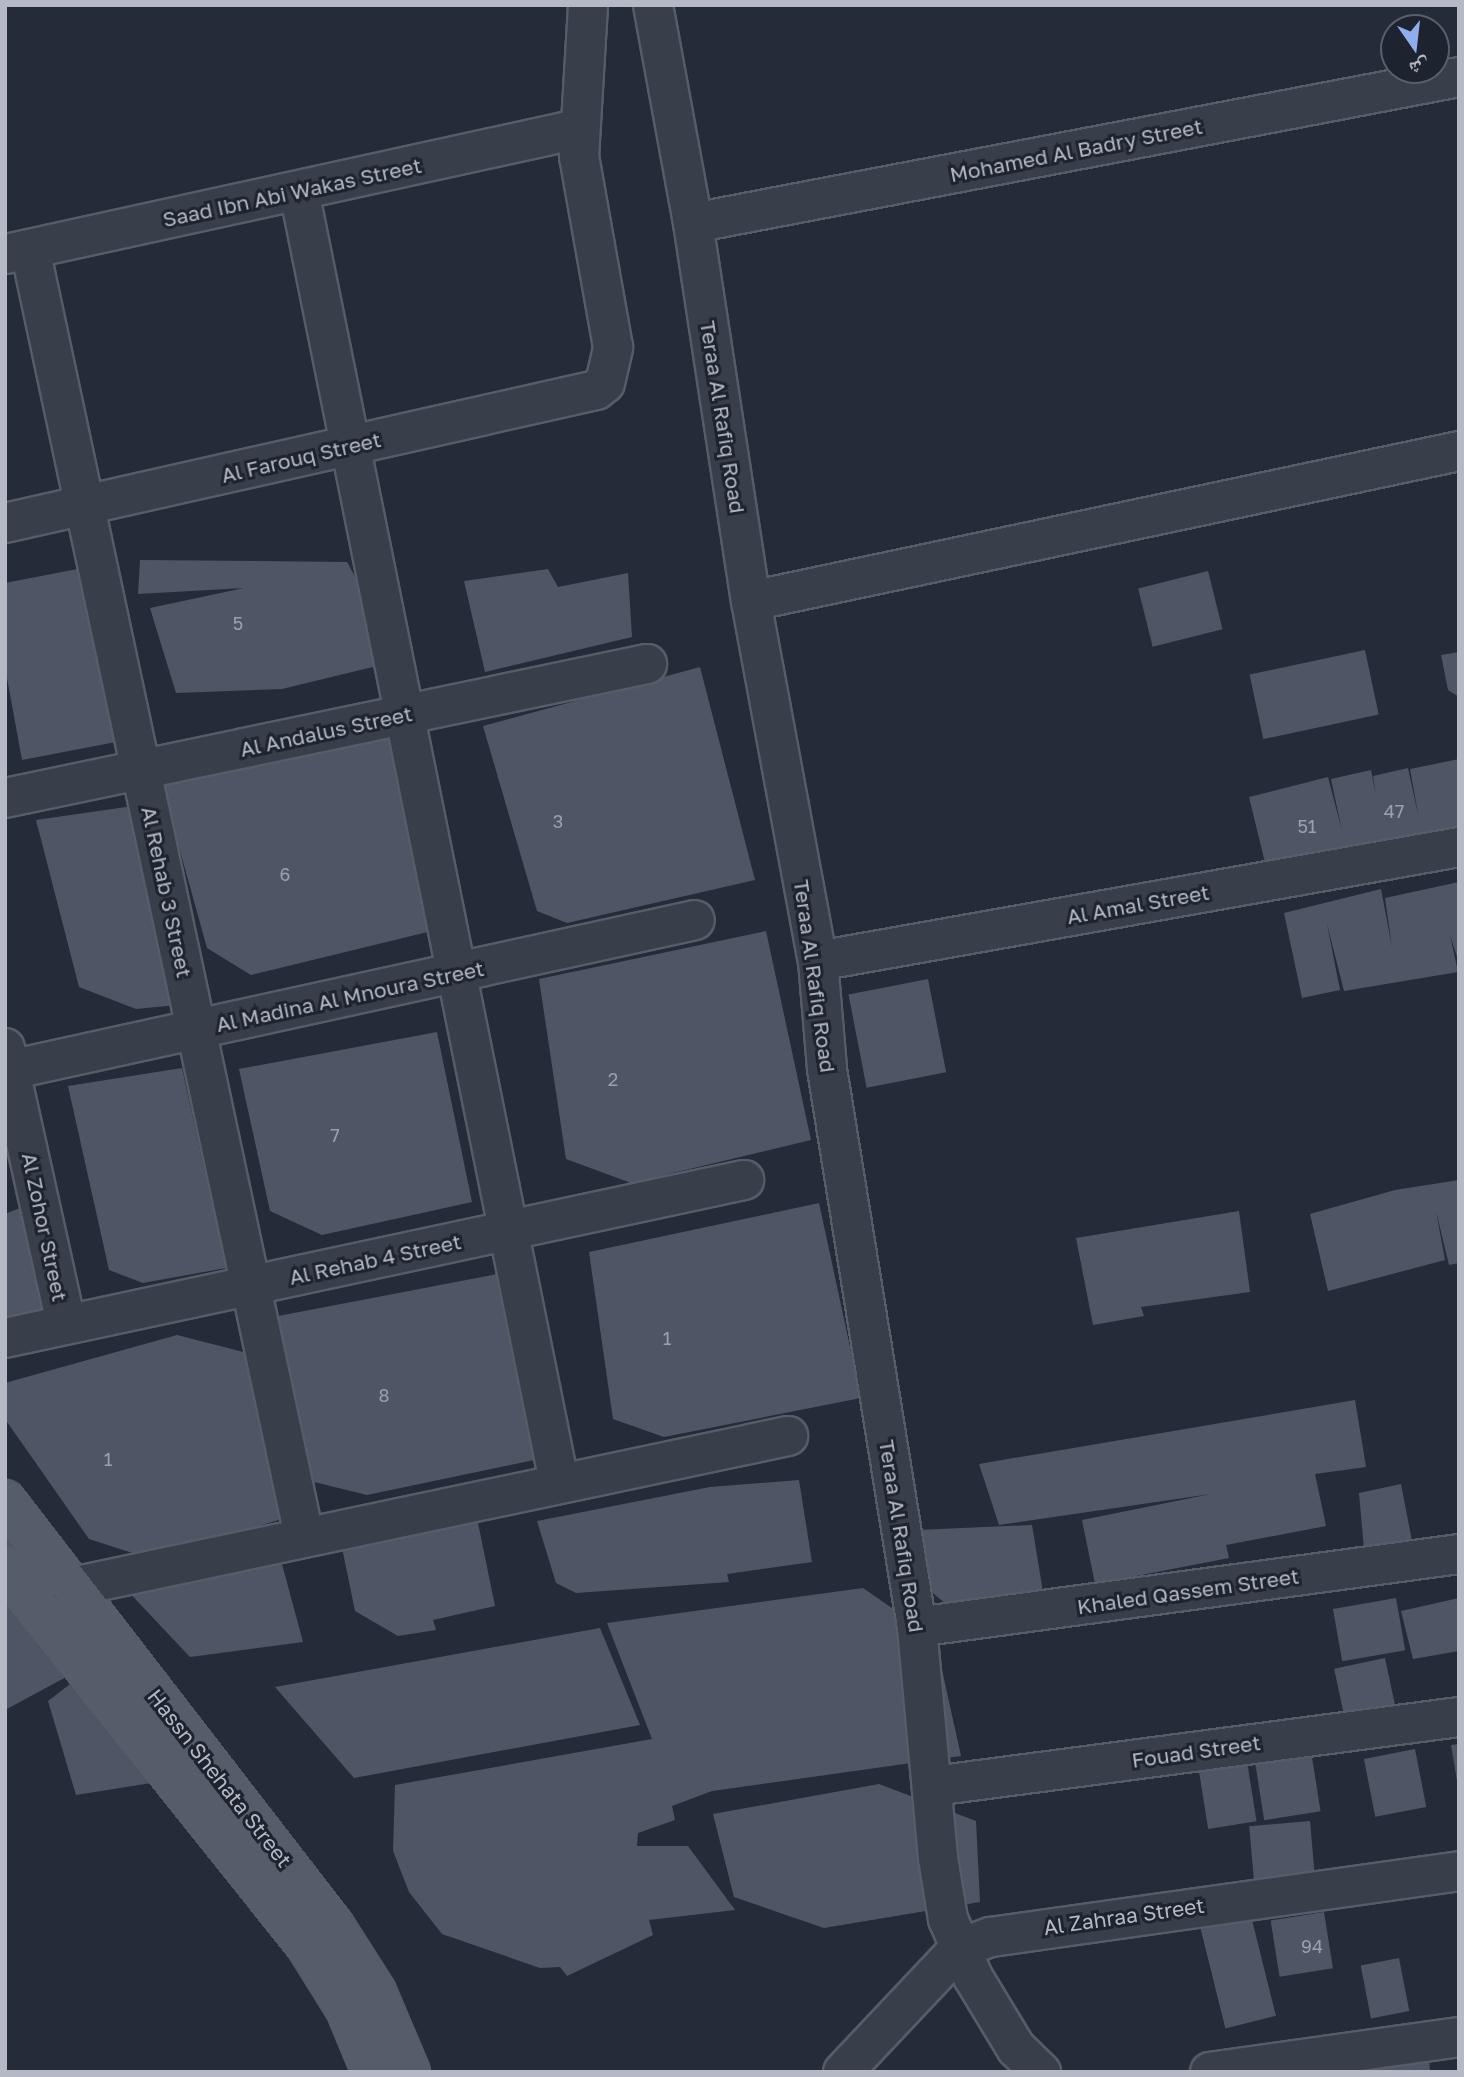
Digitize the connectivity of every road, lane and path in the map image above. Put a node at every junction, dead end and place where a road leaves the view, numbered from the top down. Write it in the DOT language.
graph roads {
  1 [pos="588,5"];
  2 [pos="653,5"];
  3 [pos="1459,77"];
  4 [pos="578,129"];
  5 [pos="299,191"];
  6 [pos="693,223"];
  7 [pos="18,251"];
  8 [pos="351,445"];
  9 [pos="1459,451"];
  10 [pos="85,505"];
  11 [pos="5,523"];
  12 [pos="751,601"];
  13 [pos="647,664"];
  14 [pos="404,715"];
  15 [pos="141,770"];
  16 [pos="5,798"];
  17 [pos="1459,847"];
  18 [pos="695,920"];
  19 [pos="817,961"];
  20 [pos="456,972"];
  21 [pos="197,1029"];
  22 [pos="7,1063"];
  23 [pos="744,1180"];
  24 [pos="509,1230"];
  25 [pos="251,1285"];
  26 [pos="66,1324"];
  27 [pos="5,1338"];
  28 [pos="788,1436"];
  29 [pos="559,1482"];
  30 [pos="5,1500"];
  31 [pos="304,1536"];
  32 [pos="1459,1554"];
  33 [pos="5,1569"];
  34 [pos="72,1587"];
  35 [pos="917,1627"];
  36 [pos="1459,1717"];
  37 [pos="934,1786"];
  38 [pos="1459,1871"];
  39 [pos="959,1949"];
  40 [pos="1459,2038"];
  41 [pos="372,2072"];
  42 [pos="410,2072"];
  43 [pos="843,2072"];
  44 [pos="1041,2072"];
  45 [pos="1210,2072"];
  1 -- 4 [label="street"];
  2 -- 6 [label="street, Teraa Al Rafiq Road"];
  3 -- 6 [label="street, Mohamed Al Badry Street"];
  4 -- 5 [label="street, Saad Ibn Abi Wakas Street"];
  4 -- 8 [label="street, Al Farouq Street"];
  5 -- 7 [label="street, Saad Ibn Abi Wakas Street"];
  5 -- 8 [label="street"];
  6 -- 12 [label="street, Teraa Al Rafiq Road"];
  7 -- 10 [label="street, Al Rehab 3 Street"];
  8 -- 10 [label="street, Al Farouq Street"];
  8 -- 14 [label="street"];
  9 -- 12 [label="street"];
  10 -- 11 [label="street, Al Farouq Street"];
  10 -- 15 [label="street, Al Rehab 3 Street"];
  12 -- 19 [label="street, Teraa Al Rafiq Road"];
  13 -- 14 [label="street, Al Andalus Street"];
  14 -- 15 [label="street, Al Andalus Street"];
  14 -- 20 [label="street"];
  15 -- 16 [label="street, Al Andalus Street"];
  15 -- 21 [label="street, Al Rehab 3 Street"];
  17 -- 19 [label="street, Al Amal Street"];
  18 -- 20 [label="street, Al Madina Al Mnoura Street"];
  19 -- 35 [label="street, Teraa Al Rafiq Road"];
  20 -- 21 [label="street, Al Madina Al Mnoura Street"];
  20 -- 24 [label="street"];
  21 -- 22 [label="street, Al Madina Al Mnoura Street"];
  21 -- 25 [label="street, Al Rehab 3 Street"];
  22 -- 26 [label="street, Al Zohor Street"];
  23 -- 24 [label="street, Al Rehab 4 Street"];
  24 -- 25 [label="street, Al Rehab 4 Street"];
  24 -- 29 [label="street"];
  25 -- 26 [label="street, Al Rehab 4 Street"];
  25 -- 31 [label="street, Al Rehab 3 Street"];
  26 -- 27 [label="street, Al Rehab 4 Street"];
  28 -- 29 [label="street"];
  29 -- 31 [label="street"];
  30 -- 34 [label="main road, Hassn Shehata Street"];
  31 -- 34 [label="street"];
  32 -- 35 [label="street, Khaled Qassem Street"];
  33 -- 41 [label="main road, Hassn Shehata Street"];
  34 -- 42 [label="main road, Hassn Shehata Street"];
  35 -- 37 [label="street, Teraa Al Rafiq Road"];
  36 -- 37 [label="street, Fouad Street"];
  37 -- 39 [label="street, Teraa Al Rafiq Road"];
  38 -- 39 [label="street, Al Zahraa Street"];
  39 -- 43 [label="street, Al Zahraa Street"];
  39 -- 44 [label="street, Teraa Al Rafiq Road"];
  40 -- 45 [label="street"];
}
